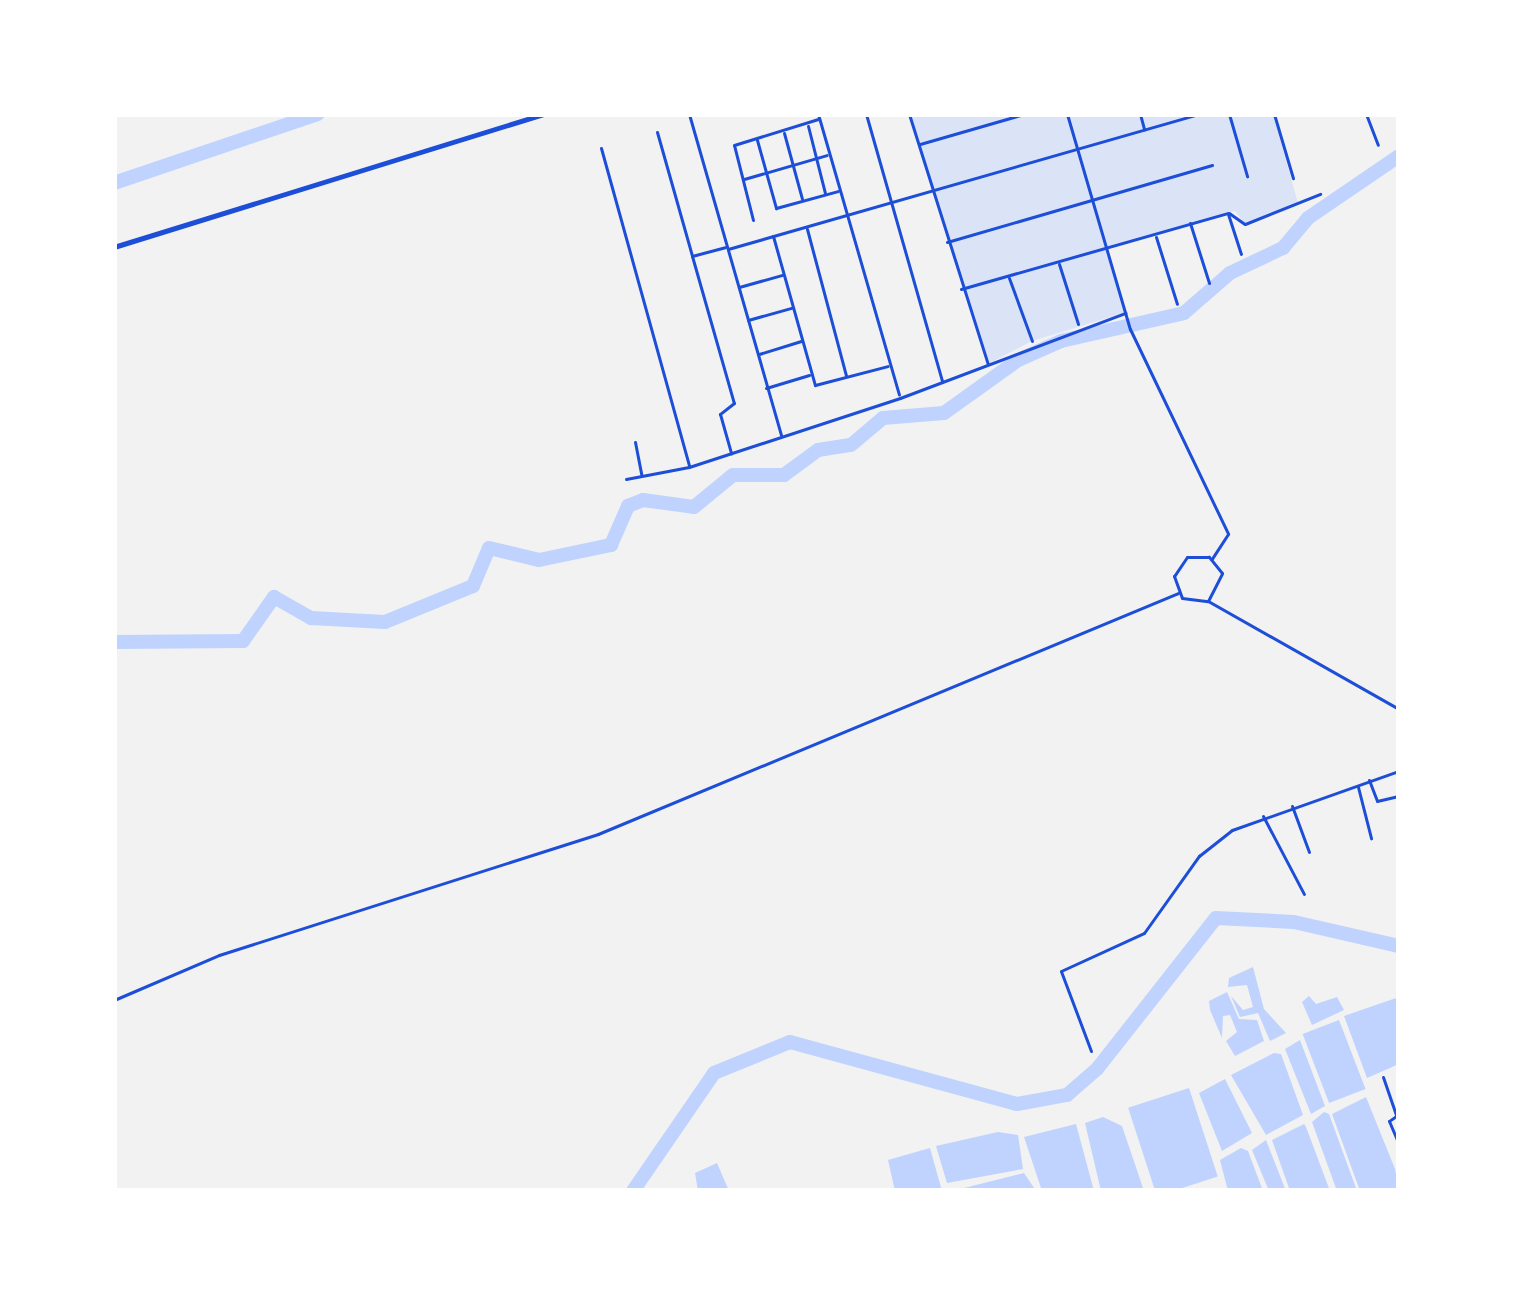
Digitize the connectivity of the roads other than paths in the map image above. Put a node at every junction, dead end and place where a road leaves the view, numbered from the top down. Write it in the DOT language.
graph roads {
  1 [pos="542,114"];
  2 [pos="689,114"];
  3 [pos="866,114"];
  4 [pos="910,114"];
  5 [pos="1024,114"];
  6 [pos="1066,114"];
  7 [pos="1140,114"];
  8 [pos="1201,114"];
  9 [pos="1229,114"];
  10 [pos="1274,114"];
  11 [pos="1366,114"];
  12 [pos="818,116"];
  13 [pos="807,123"];
  14 [pos="784,130"];
  15 [pos="1144,131"];
  16 [pos="657,132"];
  17 [pos="757,138"];
  18 [pos="918,144"];
  19 [pos="1378,145"];
  20 [pos="601,148"];
  21 [pos="1077,151"];
  22 [pos="830,154"];
  23 [pos="816,159"];
  24 [pos="792,165"];
  25 [pos="1212,165"];
  26 [pos="766,173"];
  27 [pos="1246,176"];
  28 [pos="1293,178"];
  29 [pos="742,180"];
  30 [pos="840,191"];
  31 [pos="932,192"];
  32 [pos="825,194"];
  33 [pos="1320,194"];
  34 [pos="1092,200"];
  35 [pos="802,201"];
  36 [pos="891,205"];
  37 [pos="1227,213"];
  38 [pos="847,215"];
  39 [pos="753,220"];
  40 [pos="1190,223"];
  41 [pos="807,227"];
  42 [pos="1155,234"];
  43 [pos="773,236"];
  44 [pos="947,242"];
  45 [pos="114,247"];
  46 [pos="728,248"];
  47 [pos="1106,248"];
  48 [pos="1241,254"];
  49 [pos="692,256"];
  50 [pos="1058,262"];
  51 [pos="783,274"];
  52 [pos="1009,276"];
  53 [pos="1208,283"];
  54 [pos="739,287"];
  55 [pos="961,289"];
  56 [pos="1177,304"];
  57 [pos="793,307"];
  58 [pos="1125,313"];
  59 [pos="747,320"];
  60 [pos="1078,326"];
  61 [pos="802,341"];
  62 [pos="1032,341"];
  63 [pos="757,354"];
  64 [pos="988,364"];
  65 [pos="890,365"];
  66 [pos="811,374"];
  67 [pos="847,379"];
  68 [pos="943,382"];
  69 [pos="766,388"];
  70 [pos="899,398"];
  71 [pos="781,436"];
  72 [pos="635,442"];
  73 [pos="731,453"];
  74 [pos="689,467"];
  75 [pos="641,476"];
  76 [pos="626,479"];
  77 [pos="1212,559"];
  78 [pos="1178,593"];
  79 [pos="1208,602"];
  80 [pos="1399,710"];
  81 [pos="1399,771"];
  82 [pos="1369,781"];
  83 [pos="1358,784"];
  84 [pos="1399,796"];
  85 [pos="1292,804"];
  86 [pos="1262,815"];
  87 [pos="1371,838"];
  88 [pos="1310,852"];
  89 [pos="1304,894"];
  90 [pos="114,1000"];
  91 [pos="1091,1051"];
  92 [pos="1383,1077"];
  93 [pos="1398,1114"];
  94 [pos="1399,1144"];
  1 -- 45 [label="main road"];
  2 -- 46 [label="street"];
  3 -- 36 [label="street"];
  4 -- 18 [label="street"];
  5 -- 18 [label="street"];
  6 -- 21 [label="street"];
  7 -- 15 [label="street"];
  8 -- 15 [label="street"];
  9 -- 27 [label="street"];
  10 -- 28 [label="street"];
  11 -- 19 [label="street"];
  12 -- 13 [label="street"];
  12 -- 22 [label="street"];
  13 -- 14 [label="street"];
  13 -- 23 [label="street"];
  14 -- 17 [label="street"];
  14 -- 24 [label="street"];
  15 -- 21 [label="street"];
  16 -- 49 [label="street"];
  17 -- 26 [label="street"];
  17 -- 29 [label="street"];
  18 -- 31 [label="street"];
  20 -- 74 [label="street"];
  21 -- 31 [label="street"];
  21 -- 34 [label="street"];
  22 -- 23 [label="street"];
  22 -- 30 [label="street"];
  23 -- 24 [label="street"];
  23 -- 32 [label="street"];
  24 -- 26 [label="street"];
  24 -- 35 [label="street"];
  25 -- 34 [label="street"];
  26 -- 29 [label="street"];
  26 -- 35 [label="street"];
  29 -- 39 [label="street"];
  30 -- 32 [label="street"];
  30 -- 38 [label="street"];
  31 -- 36 [label="street"];
  31 -- 44 [label="street"];
  32 -- 35 [label="street"];
  33 -- 37 [label="street"];
  34 -- 44 [label="street"];
  34 -- 47 [label="street"];
  36 -- 38 [label="street"];
  36 -- 68 [label="street"];
  37 -- 40 [label="street"];
  37 -- 48 [label="street"];
  38 -- 41 [label="street"];
  38 -- 65 [label="street"];
  40 -- 42 [label="street"];
  40 -- 53 [label="street"];
  41 -- 43 [label="street"];
  41 -- 67 [label="street"];
  42 -- 47 [label="street"];
  42 -- 56 [label="street"];
  43 -- 46 [label="street"];
  43 -- 51 [label="street"];
  44 -- 55 [label="street"];
  46 -- 49 [label="street"];
  46 -- 54 [label="street"];
  47 -- 50 [label="street"];
  47 -- 58 [label="street"];
  49 -- 73 [label="street"];
  50 -- 52 [label="street"];
  50 -- 60 [label="street"];
  51 -- 54 [label="street"];
  51 -- 57 [label="street"];
  52 -- 55 [label="street"];
  52 -- 62 [label="street"];
  54 -- 59 [label="street"];
  55 -- 64 [label="street"];
  57 -- 59 [label="street"];
  57 -- 61 [label="street"];
  58 -- 60 [label="street"];
  58 -- 77 [label="street"];
  59 -- 63 [label="street"];
  60 -- 62 [label="street"];
  61 -- 63 [label="street"];
  61 -- 66 [label="street"];
  62 -- 64 [label="street"];
  63 -- 69 [label="street"];
  64 -- 68 [label="street"];
  65 -- 67 [label="street"];
  65 -- 70 [label="street"];
  66 -- 67 [label="street"];
  66 -- 69 [label="street"];
  68 -- 70 [label="street"];
  69 -- 71 [label="street"];
  70 -- 71 [label="street"];
  71 -- 73 [label="street"];
  72 -- 75 [label="street"];
  73 -- 74 [label="street"];
  74 -- 75 [label="street"];
  75 -- 76 [label="street"];
  77 -- 78 [label="street"];
  77 -- 79 [label="street"];
  78 -- 79 [label="street"];
  78 -- 90 [label="street"];
  79 -- 80 [label="street"];
  81 -- 82 [label="street"];
  82 -- 83 [label="street"];
  82 -- 84 [label="street"];
  83 -- 85 [label="street"];
  83 -- 87 [label="street"];
  85 -- 86 [label="street"];
  85 -- 88 [label="street"];
  86 -- 89 [label="street"];
  86 -- 91 [label="street"];
  92 -- 93 [label="street"];
  93 -- 94 [label="street"];
}
